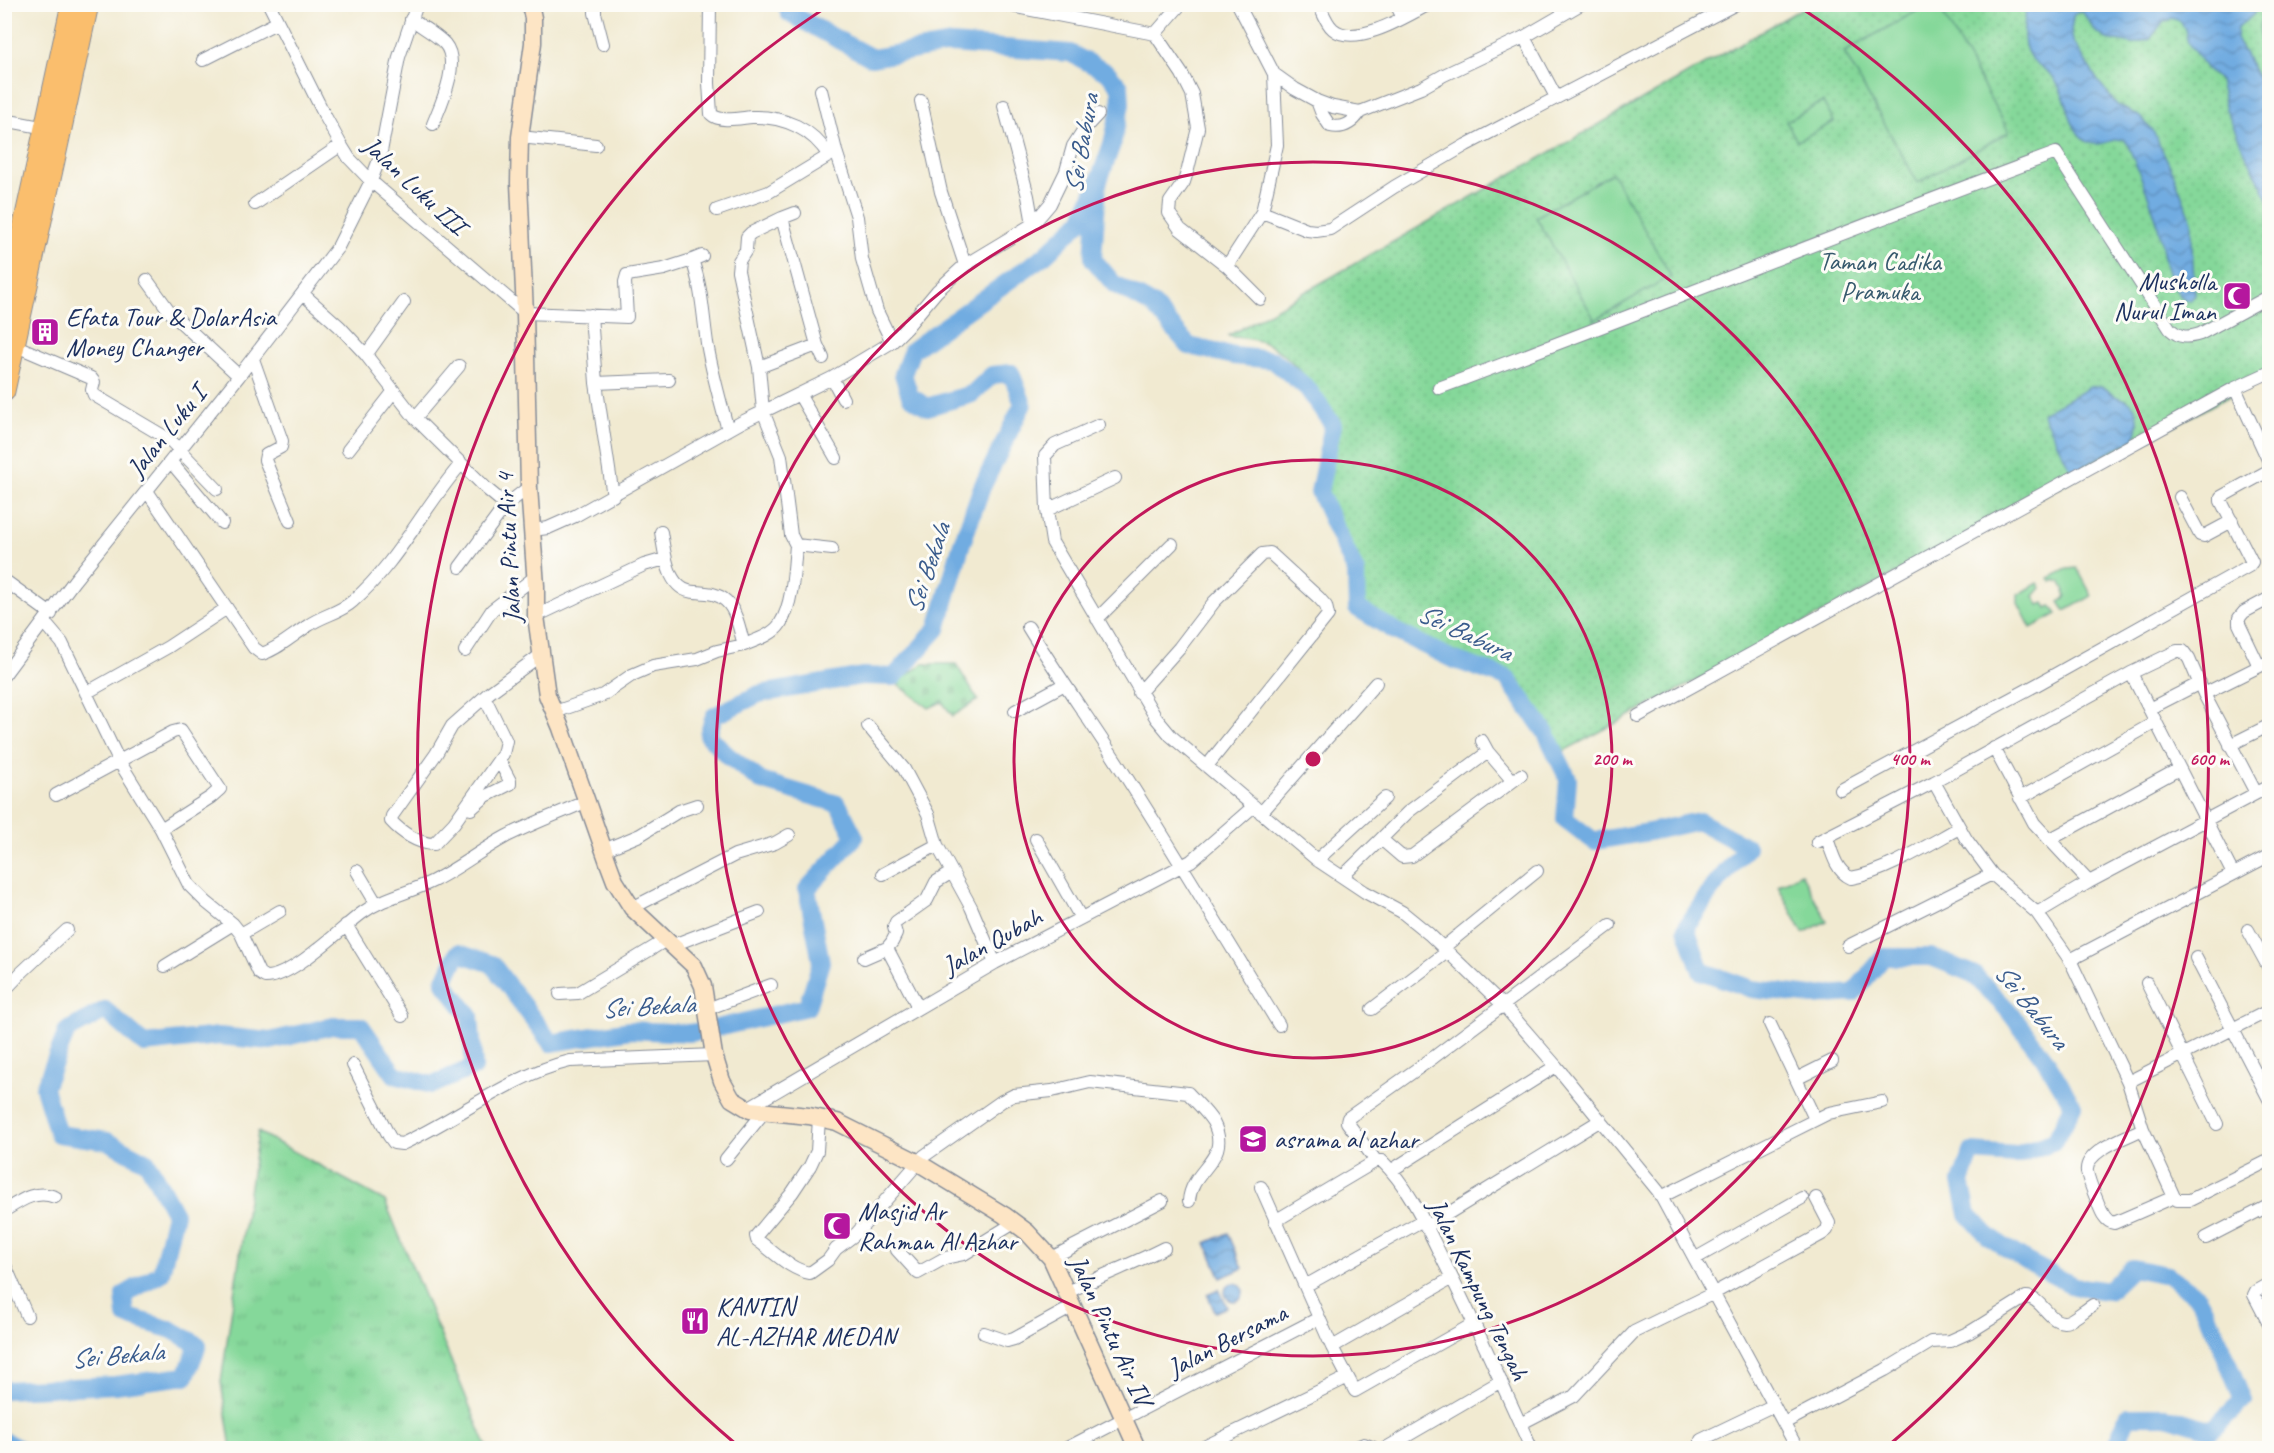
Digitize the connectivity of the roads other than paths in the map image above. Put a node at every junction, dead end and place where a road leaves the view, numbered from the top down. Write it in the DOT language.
graph roads {
  1 [pos="72,4"];
  2 [pos="88,4"];
  3 [pos="269,4"];
  4 [pos="417,4"];
  5 [pos="530,4"];
  6 [pos="595,4"];
  7 [pos="710,4"];
  8 [pos="1181,4"];
  9 [pos="1238,4"];
  10 [pos="1319,4"];
  11 [pos="1396,4"];
  12 [pos="1429,4"];
  13 [pos="1581,4"];
  14 [pos="1736,4"];
  15 [pos="1007,5"];
  16 [pos="1403,18"];
  17 [pos="411,19"];
  18 [pos="278,22"];
  19 [pos="1155,34"];
  20 [pos="1524,37"];
  21 [pos="603,45"];
  22 [pos="203,60"];
  23 [pos="1274,74"];
  24 [pos="821,90"];
  25 [pos="1556,97"];
  26 [pos="921,100"];
  27 [pos="1317,101"];
  28 [pos="1004,106"];
  29 [pos="1360,112"];
  30 [pos="1098,114"];
  31 [pos="4,120"];
  32 [pos="433,124"];
  33 [pos="46,128"];
  34 [pos="520,137"];
  35 [pos="341,145"];
  36 [pos="596,146"];
  37 [pos="833,154"];
  38 [pos="371,181"];
  39 [pos="255,204"];
  40 [pos="717,210"];
  41 [pos="1262,212"];
  42 [pos="795,213"];
  43 [pos="782,218"];
  44 [pos="1033,224"];
  45 [pos="20,250"];
  46 [pos="965,264"];
  47 [pos="1227,266"];
  48 [pos="147,280"];
  49 [pos="303,294"];
  50 [pos="2270,296"];
  51 [pos="1260,299"];
  52 [pos="404,302"];
  53 [pos="525,313"];
  54 [pos="591,315"];
  55 [pos="4,317"];
  56 [pos="892,342"];
  57 [pos="14,345"];
  58 [pos="817,345"];
  59 [pos="366,355"];
  60 [pos="823,358"];
  61 [pos="253,359"];
  62 [pos="459,366"];
  63 [pos="759,367"];
  64 [pos="2270,372"];
  65 [pos="239,376"];
  66 [pos="832,378"];
  67 [pos="669,380"];
  68 [pos="596,383"];
  69 [pos="1439,388"];
  70 [pos="2235,388"];
  71 [pos="4,391"];
  72 [pos="394,391"];
  73 [pos="799,394"];
  74 [pos="843,399"];
  75 [pos="763,411"];
  76 [pos="415,418"];
  77 [pos="1099,425"];
  78 [pos="728,430"];
  79 [pos="180,450"];
  80 [pos="348,450"];
  81 [pos="836,458"];
  82 [pos="171,462"];
  83 [pos="461,464"];
  84 [pos="2270,465"];
  85 [pos="2270,470"];
  86 [pos="1115,478"];
  87 [pos="529,487"];
  88 [pos="217,489"];
  89 [pos="147,491"];
  90 [pos="614,496"];
  91 [pos="2180,497"];
  92 [pos="506,505"];
  93 [pos="1047,510"];
  94 [pos="290,521"];
  95 [pos="2232,521"];
  96 [pos="222,523"];
  97 [pos="532,530"];
  98 [pos="661,532"];
  99 [pos="1172,544"];
  100 [pos="796,545"];
  101 [pos="832,549"];
  102 [pos="665,559"];
  103 [pos="460,567"];
  104 [pos="535,577"];
  105 [pos="4,580"];
  106 [pos="2270,598"];
  107 [pos="227,608"];
  108 [pos="536,616"];
  109 [pos="48,618"];
  110 [pos="1097,619"];
  111 [pos="1028,627"];
  112 [pos="744,645"];
  113 [pos="465,651"];
  114 [pos="542,654"];
  115 [pos="2264,663"];
  116 [pos="2131,673"];
  117 [pos="4,675"];
  118 [pos="1376,683"];
  119 [pos="1063,685"];
  120 [pos="2202,689"];
  121 [pos="86,693"];
  122 [pos="1139,693"];
  123 [pos="485,698"];
  124 [pos="2149,709"];
  125 [pos="1015,711"];
  126 [pos="555,712"];
  127 [pos="1638,716"];
  128 [pos="2156,722"];
  129 [pos="2270,725"];
  130 [pos="868,726"];
  131 [pos="2230,745"];
  132 [pos="1994,748"];
  133 [pos="499,760"];
  134 [pos="119,761"];
  135 [pos="1207,766"];
  136 [pos="2179,769"];
  137 [pos="1934,782"];
  138 [pos="2270,786"];
  139 [pos="1841,790"];
  140 [pos="2256,793"];
  141 [pos="56,795"];
  142 [pos="1385,798"];
  143 [pos="2020,798"];
  144 [pos="587,801"];
  145 [pos="698,804"];
  146 [pos="1257,809"];
  147 [pos="2205,819"];
  148 [pos="454,823"];
  149 [pos="1959,828"];
  150 [pos="161,829"];
  151 [pos="789,835"];
  152 [pos="1036,839"];
  153 [pos="1381,839"];
  154 [pos="2049,840"];
  155 [pos="937,845"];
  156 [pos="604,850"];
  157 [pos="2270,855"];
  158 [pos="1317,860"];
  159 [pos="1181,867"];
  160 [pos="357,871"];
  161 [pos="1537,871"];
  162 [pos="952,872"];
  163 [pos="883,874"];
  164 [pos="1992,874"];
  165 [pos="2233,874"];
  166 [pos="1343,876"];
  167 [pos="2089,882"];
  168 [pos="376,903"];
  169 [pos="632,908"];
  170 [pos="280,911"];
  171 [pos="759,912"];
  172 [pos="2037,913"];
  173 [pos="1081,918"];
  174 [pos="233,924"];
  175 [pos="346,925"];
  176 [pos="1610,925"];
  177 [pos="66,930"];
  178 [pos="2247,930"];
  179 [pos="241,934"];
  180 [pos="670,943"];
  181 [pos="1848,946"];
  182 [pos="887,948"];
  183 [pos="1445,950"];
  184 [pos="864,958"];
  185 [pos="2196,958"];
  186 [pos="2070,960"];
  187 [pos="995,963"];
  188 [pos="165,966"];
  189 [pos="2270,970"];
  190 [pos="2147,983"];
  191 [pos="771,985"];
  192 [pos="4,991"];
  193 [pos="560,994"];
  194 [pos="1504,1006"];
  195 [pos="918,1007"];
  196 [pos="1372,1009"];
  197 [pos="2270,1010"];
  198 [pos="708,1011"];
  199 [pos="402,1016"];
  200 [pos="1770,1024"];
  201 [pos="1279,1026"];
  202 [pos="2234,1030"];
  203 [pos="712,1049"];
  204 [pos="2183,1055"];
  205 [pos="1832,1061"];
  206 [pos="353,1065"];
  207 [pos="1556,1066"];
  208 [pos="1796,1079"];
  209 [pos="2128,1082"];
  210 [pos="2269,1099"];
  211 [pos="1882,1102"];
  212 [pos="746,1109"];
  213 [pos="764,1112"];
  214 [pos="819,1118"];
  215 [pos="1815,1119"];
  216 [pos="1601,1120"];
  217 [pos="2217,1124"];
  218 [pos="2143,1129"];
  219 [pos="726,1159"];
  220 [pos="2270,1160"];
  221 [pos="1376,1161"];
  222 [pos="917,1162"];
  223 [pos="1392,1170"];
  224 [pos="1261,1187"];
  225 [pos="55,1197"];
  226 [pos="1661,1197"];
  227 [pos="2174,1197"];
  228 [pos="1802,1198"];
  229 [pos="1816,1198"];
  230 [pos="1162,1201"];
  231 [pos="1189,1201"];
  232 [pos="2270,1205"];
  233 [pos="4,1211"];
  234 [pos="1275,1221"];
  235 [pos="1014,1223"];
  236 [pos="1425,1224"];
  237 [pos="2206,1238"];
  238 [pos="1164,1248"];
  239 [pos="897,1250"];
  240 [pos="1051,1258"];
  241 [pos="1696,1258"];
  242 [pos="4,1263"];
  243 [pos="1452,1278"];
  244 [pos="1305,1286"];
  245 [pos="2265,1286"];
  246 [pos="1714,1293"];
  247 [pos="1071,1299"];
  248 [pos="2093,1305"];
  249 [pos="27,1316"];
  250 [pos="1319,1318"];
  251 [pos="1475,1323"];
  252 [pos="2270,1326"];
  253 [pos="984,1333"];
  254 [pos="1332,1347"];
  255 [pos="1346,1378"];
  256 [pos="1500,1381"];
  257 [pos="1774,1405"];
  258 [pos="1123,1418"];
  259 [pos="1784,1423"];
  260 [pos="1520,1424"];
  261 [pos="1701,1440"];
  262 [pos="1067,1449"];
  263 [pos="1137,1449"];
  264 [pos="1202,1449"];
  265 [pos="1354,1449"];
  266 [pos="1374,1449"];
  267 [pos="1386,1449"];
  268 [pos="1532,1449"];
  269 [pos="1797,1449"];
  1 -- 33 [label="highway"];
  2 -- 45 [label="highway"];
  3 -- 18 [label="street, Jalan Luku III"];
  4 -- 17 [label="street, Jalan Luku I"];
  5 -- 34 [label="main road, Jalan Pintu Air 4"];
  6 -- 21 [label="street"];
  7 -- 37 [label="street"];
  8 -- 19 [label="street"];
  9 -- 23 [label="street"];
  10 -- 16 [label="street"];
  11 -- 16 [label="street"];
  12 -- 16 [label="street"];
  13 -- 20 [label="street"];
  14 -- 25 [label="street"];
  15 -- 19 [label="street"];
  17 -- 32 [label="street"];
  17 -- 38 [label="street, Jalan Luku I"];
  18 -- 22 [label="street"];
  18 -- 35 [label="street, Jalan Luku III"];
  19 -- 47 [label="street"];
  20 -- 25 [label="street"];
  20 -- 29 [label="street"];
  23 -- 27 [label="street"];
  23 -- 41 [label="street"];
  24 -- 37 [label="street"];
  25 -- 41 [label="street"];
  26 -- 46 [label="street"];
  27 -- 29 [label="street"];
  27 -- 29 [label="street"];
  28 -- 44 [label="street"];
  30 -- 44 [label="street"];
  31 -- 33 [label="street"];
  33 -- 45 [label="highway"];
  34 -- 36 [label="street"];
  34 -- 53 [label="main road, Jalan Pintu Air 4"];
  35 -- 38 [label="street, Jalan Luku III"];
  35 -- 39 [label="street"];
  37 -- 40 [label="street"];
  37 -- 56 [label="street"];
  38 -- 49 [label="street, Jalan Luku I"];
  38 -- 53 [label="street, Jalan Luku III"];
  41 -- 47 [label="street"];
  42 -- 43 [label="street"];
  43 -- 58 [label="street"];
  43 -- 63 [label="street"];
  44 -- 46 [label="street"];
  45 -- 55 [label="highway"];
  45 -- 57 [label="highway"];
  46 -- 56 [label="street"];
  47 -- 51 [label="street"];
  48 -- 65 [label="street"];
  49 -- 59 [label="street"];
  49 -- 61 [label="street, Jalan Luku I"];
  50 -- 69 [label="street"];
  52 -- 59 [label="street"];
  53 -- 54 [label="street"];
  53 -- 87 [label="main road, Jalan Pintu Air 4"];
  54 -- 68 [label="street"];
  54 -- 78 [label="street"];
  56 -- 66 [label="street"];
  57 -- 71 [label="highway"];
  57 -- 79 [label="street"];
  58 -- 60 [label="street"];
  58 -- 63 [label="street"];
  59 -- 72 [label="street"];
  61 -- 65 [label="street, Jalan Luku I"];
  61 -- 94 [label="street"];
  62 -- 76 [label="street"];
  63 -- 75 [label="street"];
  64 -- 70 [label="street"];
  65 -- 79 [label="street, Jalan Luku I"];
  66 -- 73 [label="street"];
  66 -- 74 [label="street"];
  67 -- 68 [label="street"];
  68 -- 90 [label="street"];
  70 -- 84 [label="street"];
  70 -- 127 [label="street"];
  72 -- 76 [label="street"];
  72 -- 80 [label="street"];
  73 -- 75 [label="street"];
  73 -- 81 [label="street"];
  75 -- 78 [label="street"];
  75 -- 100 [label="street"];
  76 -- 83 [label="street"];
  77 -- 93 [label="street"];
  78 -- 90 [label="street"];
  79 -- 82 [label="street, Jalan Luku I"];
  79 -- 88 [label="street"];
  82 -- 89 [label="street, Jalan Luku I"];
  82 -- 96 [label="street"];
  83 -- 92 [label="street"];
  83 -- 107 [label="street"];
  85 -- 95 [label="street"];
  86 -- 93 [label="street"];
  87 -- 92 [label="street"];
  87 -- 97 [label="main road, Jalan Pintu Air 4"];
  89 -- 107 [label="street"];
  89 -- 109 [label="street, Jalan Luku I"];
  90 -- 97 [label="street"];
  91 -- 95 [label="street"];
  92 -- 103 [label="street"];
  93 -- 110 [label="street"];
  95 -- 139 [label="street"];
  97 -- 104 [label="main road, Jalan Pintu Air 4"];
  98 -- 102 [label="street"];
  99 -- 110 [label="street"];
  100 -- 101 [label="street"];
  100 -- 112 [label="street"];
  102 -- 108 [label="street"];
  102 -- 112 [label="street"];
  104 -- 108 [label="main road, Jalan Pintu Air 4"];
  104 -- 113 [label="street"];
  105 -- 109 [label="street"];
  106 -- 115 [label="street"];
  107 -- 121 [label="street"];
  108 -- 114 [label="main road, Jalan Pintu Air 4"];
  109 -- 117 [label="street, Jalan Luku I"];
  109 -- 121 [label="street"];
  110 -- 122 [label="street"];
  111 -- 119 [label="street"];
  112 -- 126 [label="street"];
  114 -- 123 [label="street"];
  114 -- 126 [label="main road, Jalan Pintu Air 4"];
  115 -- 120 [label="street"];
  116 -- 120 [label="street"];
  116 -- 124 [label="street"];
  116 -- 132 [label="street"];
  118 -- 146 [label="street, Jalan Qubah"];
  119 -- 125 [label="street"];
  119 -- 159 [label="street"];
  120 -- 124 [label="street"];
  120 -- 131 [label="street"];
  121 -- 134 [label="street"];
  122 -- 135 [label="street"];
  122 -- 135 [label="street"];
  123 -- 133 [label="street"];
  123 -- 148 [label="street"];
  124 -- 128 [label="street"];
  126 -- 144 [label="main road, Jalan Pintu Air 4"];
  128 -- 136 [label="street"];
  128 -- 143 [label="street"];
  129 -- 131 [label="street"];
  130 -- 155 [label="street"];
  131 -- 140 [label="street"];
  132 -- 137 [label="street"];
  132 -- 143 [label="street"];
  133 -- 148 [label="street"];
  133 -- 148 [label="street"];
  134 -- 141 [label="street"];
  134 -- 150 [label="street"];
  134 -- 150 [label="street"];
  135 -- 146 [label="street"];
  136 -- 147 [label="street"];
  136 -- 154 [label="street"];
  137 -- 149 [label="street"];
  137 -- 149 [label="street"];
  138 -- 140 [label="street"];
  140 -- 147 [label="street"];
  142 -- 158 [label="street"];
  143 -- 154 [label="street"];
  144 -- 156 [label="main road, Jalan Pintu Air 4"];
  144 -- 168 [label="street"];
  145 -- 156 [label="street"];
  146 -- 158 [label="street"];
  146 -- 159 [label="street, Jalan Qubah"];
  147 -- 165 [label="street"];
  147 -- 167 [label="street"];
  149 -- 164 [label="street"];
  150 -- 174 [label="street"];
  151 -- 169 [label="street"];
  152 -- 173 [label="street"];
  153 -- 153 [label="street"];
  153 -- 166 [label="street"];
  154 -- 167 [label="street"];
  155 -- 162 [label="street"];
  155 -- 163 [label="street"];
  156 -- 169 [label="main road, Jalan Pintu Air 4"];
  157 -- 165 [label="street"];
  158 -- 166 [label="street"];
  159 -- 173 [label="street, Jalan Qubah"];
  159 -- 201 [label="street"];
  160 -- 168 [label="street"];
  161 -- 183 [label="street"];
  162 -- 182 [label="street"];
  162 -- 187 [label="street"];
  164 -- 172 [label="street"];
  164 -- 181 [label="street"];
  165 -- 186 [label="street"];
  166 -- 183 [label="street"];
  167 -- 172 [label="street"];
  168 -- 175 [label="street"];
  169 -- 180 [label="main road, Jalan Pintu Air 4"];
  170 -- 179 [label="street"];
  171 -- 180 [label="street"];
  172 -- 186 [label="street"];
  173 -- 187 [label="street, Jalan Qubah"];
  174 -- 179 [label="street"];
  174 -- 188 [label="street"];
  175 -- 179 [label="street"];
  175 -- 199 [label="street"];
  176 -- 194 [label="street"];
  177 -- 192 [label="street"];
  178 -- 189 [label="street"];
  180 -- 193 [label="street"];
  180 -- 198 [label="main road, Jalan Pintu Air 4"];
  182 -- 184 [label="street"];
  182 -- 195 [label="street"];
  183 -- 194 [label="street"];
  183 -- 196 [label="street"];
  185 -- 202 [label="street"];
  186 -- 209 [label="street"];
  187 -- 195 [label="street, Jalan Qubah"];
  190 -- 204 [label="street"];
  191 -- 198 [label="street"];
  194 -- 207 [label="street"];
  194 -- 221 [label="street"];
  195 -- 212 [label="street, Jalan Qubah"];
  197 -- 202 [label="street"];
  198 -- 203 [label="main road, Jalan Pintu Air 4"];
  200 -- 208 [label="street"];
  202 -- 204 [label="street"];
  202 -- 210 [label="street"];
  203 -- 206 [label="street"];
  203 -- 212 [label="main road"];
  204 -- 209 [label="street"];
  204 -- 217 [label="street"];
  205 -- 208 [label="street"];
  207 -- 216 [label="street"];
  207 -- 223 [label="street"];
  208 -- 215 [label="street"];
  209 -- 218 [label="street"];
  211 -- 215 [label="street"];
  212 -- 213 [label="main road, Jalan Pintu Air IV"];
  213 -- 214 [label="main road, Jalan Pintu Air IV"];
  213 -- 219 [label="street"];
  214 -- 222 [label="main road, Jalan Pintu Air IV"];
  214 -- 222 [label="street"];
  215 -- 226 [label="street"];
  216 -- 226 [label="street"];
  216 -- 236 [label="street"];
  218 -- 227 [label="street"];
  218 -- 227 [label="street"];
  220 -- 227 [label="street"];
  221 -- 223 [label="street, Jalan Kampung Tengah"];
  221 -- 234 [label="street"];
  222 -- 231 [label="street"];
  222 -- 235 [label="main road, Jalan Pintu Air IV"];
  223 -- 236 [label="street, Jalan Kampung Tengah"];
  224 -- 234 [label="street"];
  225 -- 233 [label="street"];
  226 -- 241 [label="street"];
  228 -- 241 [label="street"];
  229 -- 246 [label="street"];
  230 -- 240 [label="street"];
  232 -- 237 [label="street"];
  234 -- 244 [label="street"];
  235 -- 239 [label="street"];
  235 -- 240 [label="main road, Jalan Pintu Air IV"];
  236 -- 243 [label="street, Jalan Kampung Tengah"];
  236 -- 244 [label="street"];
  238 -- 247 [label="street"];
  240 -- 247 [label="main road, Jalan Pintu Air IV"];
  241 -- 246 [label="street"];
  242 -- 249 [label="street"];
  243 -- 251 [label="street, Jalan Kampung Tengah"];
  243 -- 254 [label="street"];
  244 -- 250 [label="street"];
  245 -- 252 [label="street"];
  246 -- 257 [label="street"];
  246 -- 260 [label="street"];
  247 -- 253 [label="street"];
  247 -- 258 [label="main road, Jalan Pintu Air IV"];
  248 -- 259 [label="street"];
  250 -- 254 [label="street"];
  250 -- 258 [label="street, Jalan Bersama"];
  251 -- 255 [label="street"];
  251 -- 256 [label="street, Jalan Kampung Tengah"];
  254 -- 255 [label="street"];
  255 -- 264 [label="street"];
  256 -- 260 [label="street, Jalan Kampung Tengah"];
  256 -- 267 [label="street"];
  257 -- 259 [label="street"];
  257 -- 261 [label="street"];
  258 -- 262 [label="street, Jalan Bersama"];
  258 -- 263 [label="main road, Jalan Pintu Air IV"];
  259 -- 269 [label="street"];
  260 -- 268 [label="street, Jalan Kampung Tengah"];
  265 -- 266 [label="street"];
}
